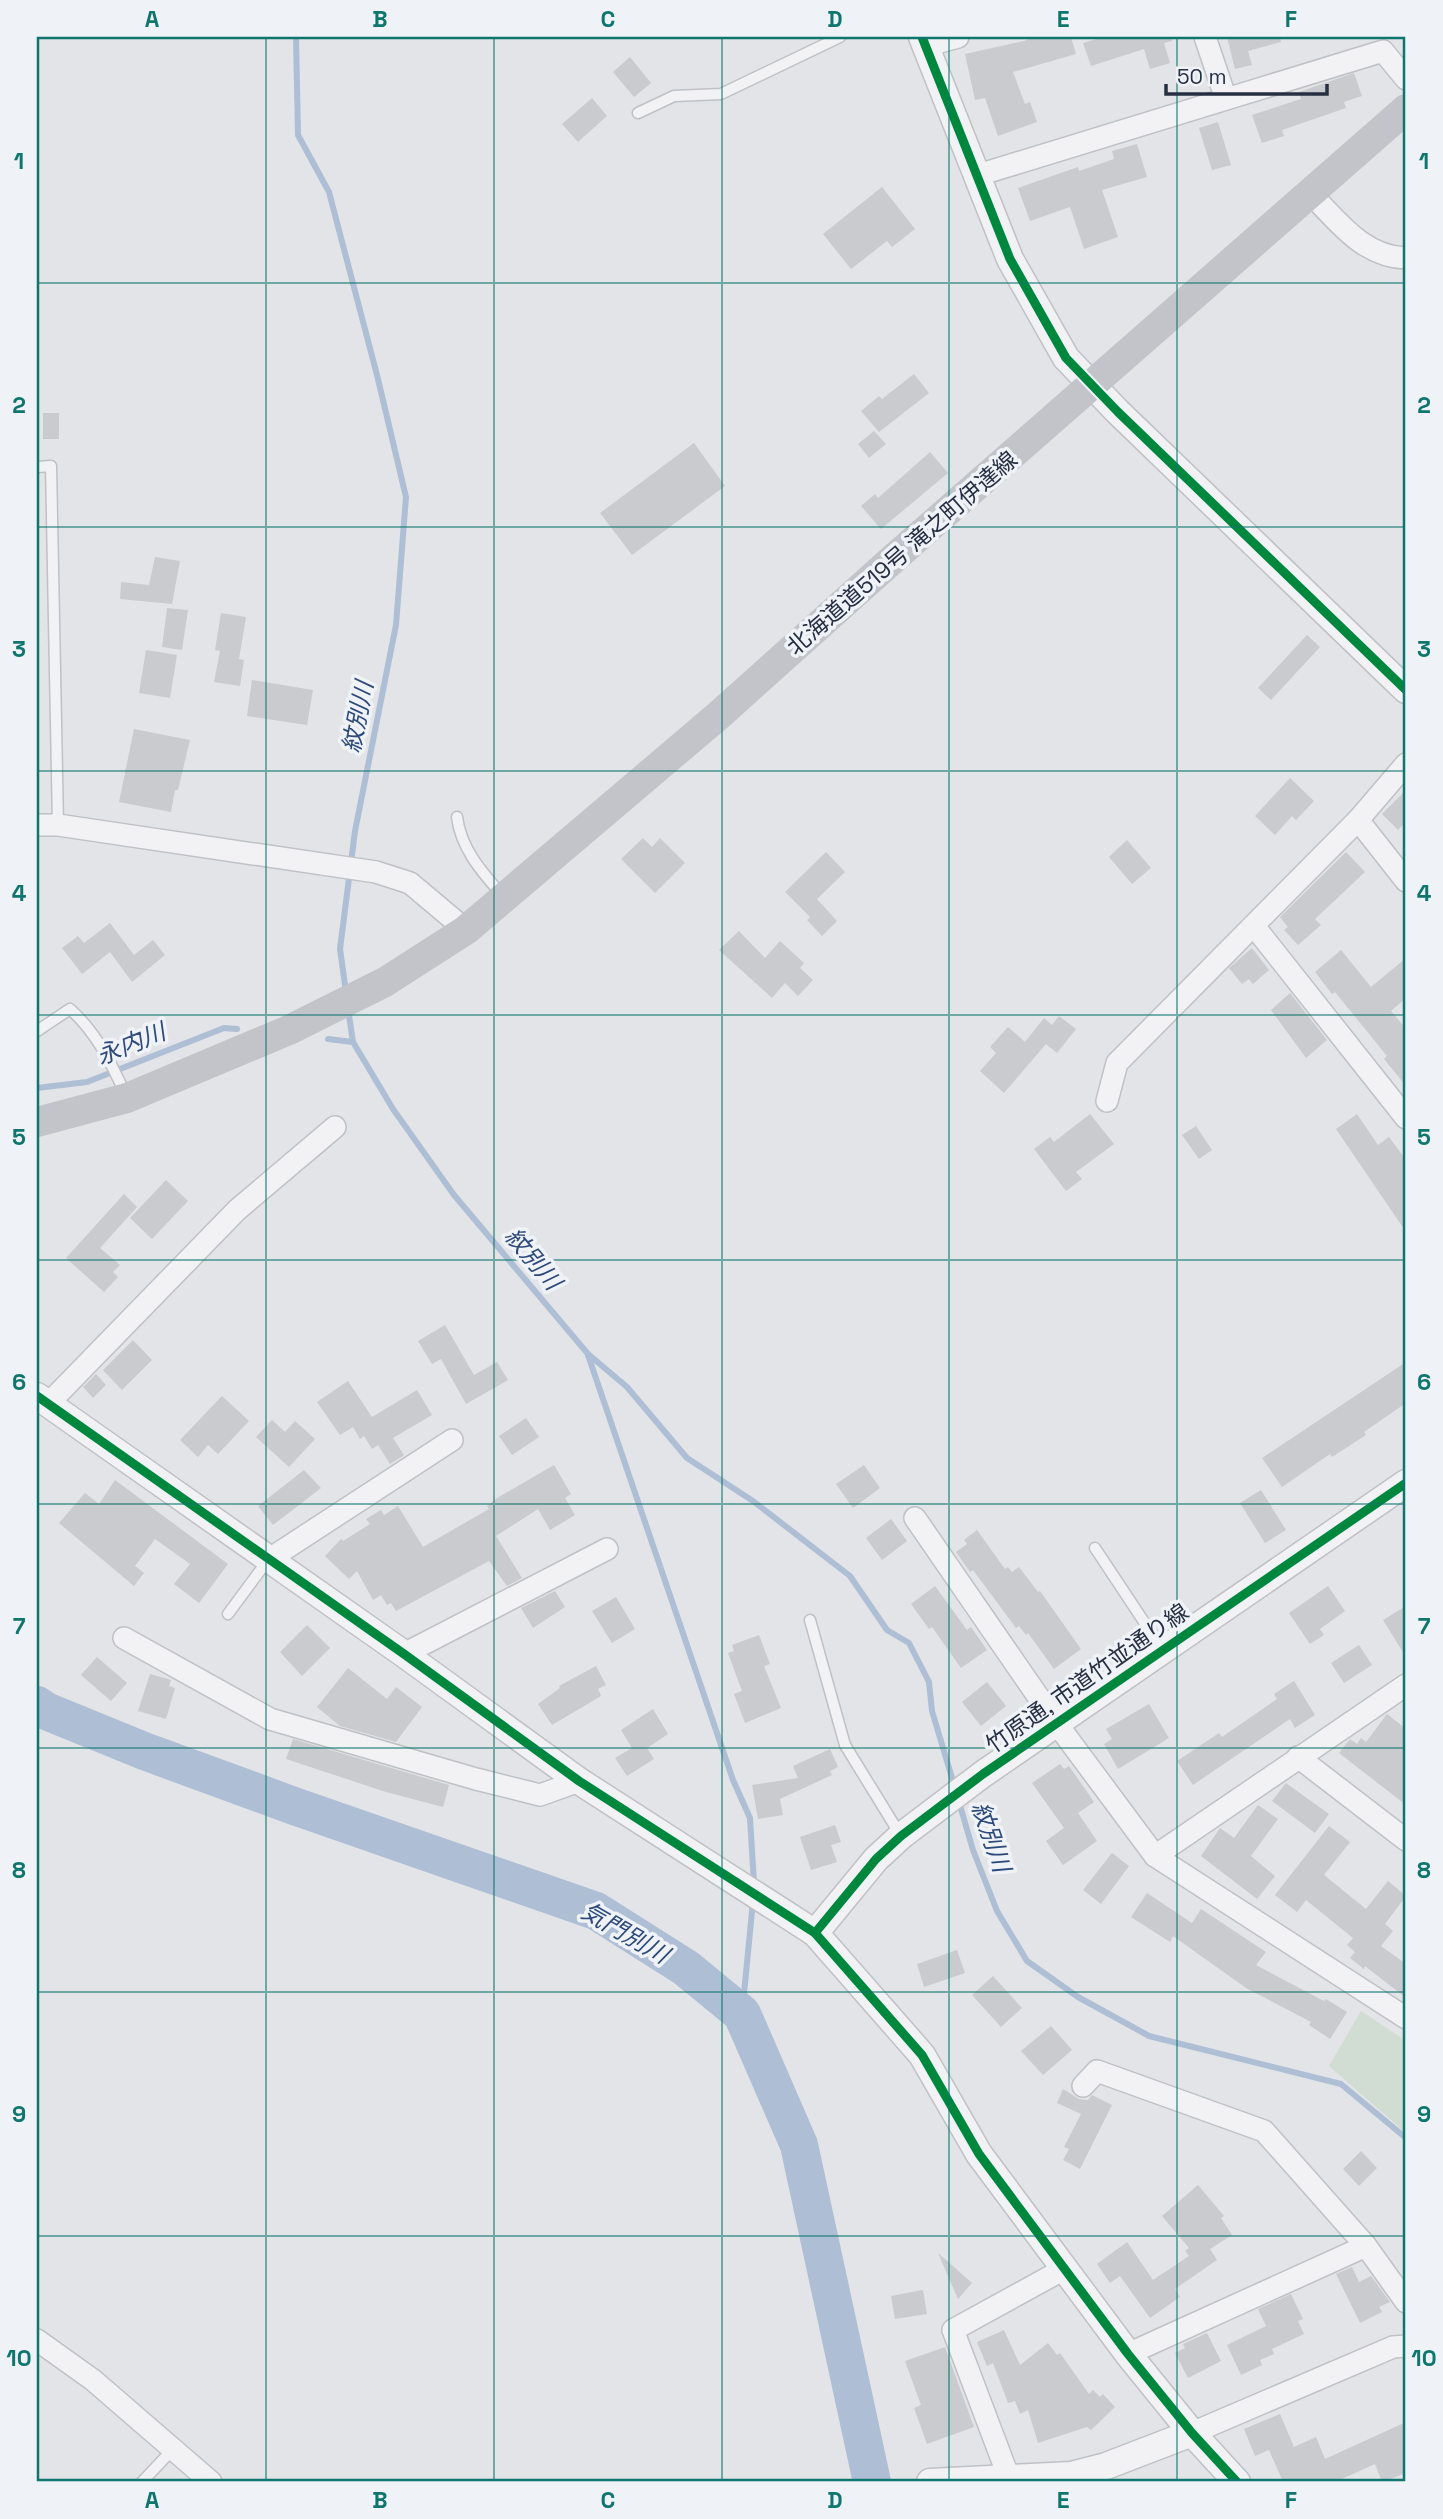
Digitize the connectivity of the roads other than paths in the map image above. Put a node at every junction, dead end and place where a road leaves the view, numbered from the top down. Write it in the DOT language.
graph roads {
  1 [pos="840,37"];
  2 [pos="958,37"];
  3 [pos="1205,37"];
  4 [pos="923,41"];
  5 [pos="1406,79"];
  6 [pos="1226,99"];
  7 [pos="1406,109"];
  8 [pos="638,113"];
  9 [pos="975,176"];
  10 [pos="1311,194"];
  11 [pos="1406,258"];
  12 [pos="1091,386"];
  13 [pos="37,467"];
  14 [pos="1406,690"];
  15 [pos="1406,764"];
  16 [pos="457,817"];
  17 [pos="1357,820"];
  18 [pos="47,825"];
  19 [pos="1406,881"];
  20 [pos="504,897"];
  21 [pos="1254,926"];
  22 [pos="466,930"];
  23 [pos="37,1031"];
  24 [pos="127,1098"];
  25 [pos="1107,1101"];
  26 [pos="1406,1118"];
  27 [pos="37,1122"];
  28 [pos="335,1127"];
  29 [pos="42,1400"];
  30 [pos="452,1440"];
  31 [pos="1406,1483"];
  32 [pos="915,1518"];
  33 [pos="1095,1548"];
  34 [pos="607,1549"];
  35 [pos="268,1560"];
  36 [pos="228,1614"];
  37 [pos="810,1620"];
  38 [pos="124,1638"];
  39 [pos="1162,1649"];
  40 [pos="404,1654"];
  41 [pos="1406,1685"];
  42 [pos="1057,1724"];
  43 [pos="1298,1757"];
  44 [pos="579,1781"];
  45 [pos="901,1836"];
  46 [pos="1406,1840"];
  47 [pos="1155,1856"];
  48 [pos="815,1933"];
  49 [pos="1406,2018"];
  50 [pos="1083,2087"];
  51 [pos="1366,2246"];
  52 [pos="1065,2269"];
  53 [pos="1406,2302"];
  54 [pos="37,2340"];
  55 [pos="1406,2346"];
  56 [pos="1128,2354"];
  57 [pos="1192,2433"];
  58 [pos="174,2448"];
  59 [pos="1226,2475"];
  60 [pos="1009,2478"];
  61 [pos="142,2482"];
  62 [pos="211,2482"];
  63 [pos="947,2482"];
  1 -- 8 [label="lane"];
  2 -- 4 [label="street"];
  3 -- 6 [label="street"];
  4 -- 9 [label="street"];
  5 -- 6 [label="street"];
  6 -- 9 [label="street"];
  7 -- 10 [label="main road, 北海道道519号 滝之町伊達線"];
  9 -- 12 [label="street"];
  10 -- 11 [label="street"];
  10 -- 12 [label="main road, 北海道道519号 滝之町伊達線"];
  12 -- 14 [label="street"];
  12 -- 20 [label="main road, 北海道道519号 滝之町伊達線"];
  13 -- 18 [label="lane"];
  15 -- 17 [label="street"];
  16 -- 20 [label="lane"];
  17 -- 19 [label="street"];
  17 -- 21 [label="street"];
  18 -- 22 [label="street"];
  20 -- 22 [label="main road, 北海道道519号 滝之町伊達線"];
  21 -- 25 [label="street"];
  21 -- 26 [label="street"];
  22 -- 24 [label="main road, 北海道道519号 滝之町伊達線"];
  23 -- 24 [label="lane"];
  24 -- 27 [label="main road, 北海道道519号 滝之町伊達線"];
  28 -- 29 [label="street"];
  29 -- 35 [label="street"];
  30 -- 35 [label="street"];
  31 -- 39 [label="street, 竹原通, 市道竹並通り線"];
  32 -- 42 [label="street"];
  33 -- 39 [label="lane"];
  34 -- 40 [label="street"];
  35 -- 36 [label="lane"];
  35 -- 40 [label="street"];
  37 -- 45 [label="lane"];
  38 -- 44 [label="street"];
  39 -- 42 [label="street, 竹原通, 市道竹並通り線"];
  40 -- 44 [label="street"];
  41 -- 43 [label="street"];
  42 -- 45 [label="street, 竹原通, 市道竹並通り線"];
  42 -- 47 [label="street"];
  43 -- 46 [label="street"];
  43 -- 47 [label="street"];
  44 -- 48 [label="street"];
  45 -- 48 [label="street, 竹原通, 市道竹並通り線"];
  47 -- 49 [label="street"];
  48 -- 52 [label="street"];
  50 -- 51 [label="street"];
  51 -- 53 [label="street"];
  51 -- 56 [label="street"];
  52 -- 56 [label="street"];
  52 -- 60 [label="street"];
  54 -- 58 [label="street"];
  55 -- 57 [label="street"];
  56 -- 57 [label="street"];
  57 -- 59 [label="street"];
  57 -- 60 [label="street"];
  58 -- 61 [label="lane"];
  58 -- 62 [label="street"];
  60 -- 63 [label="street"];
}
